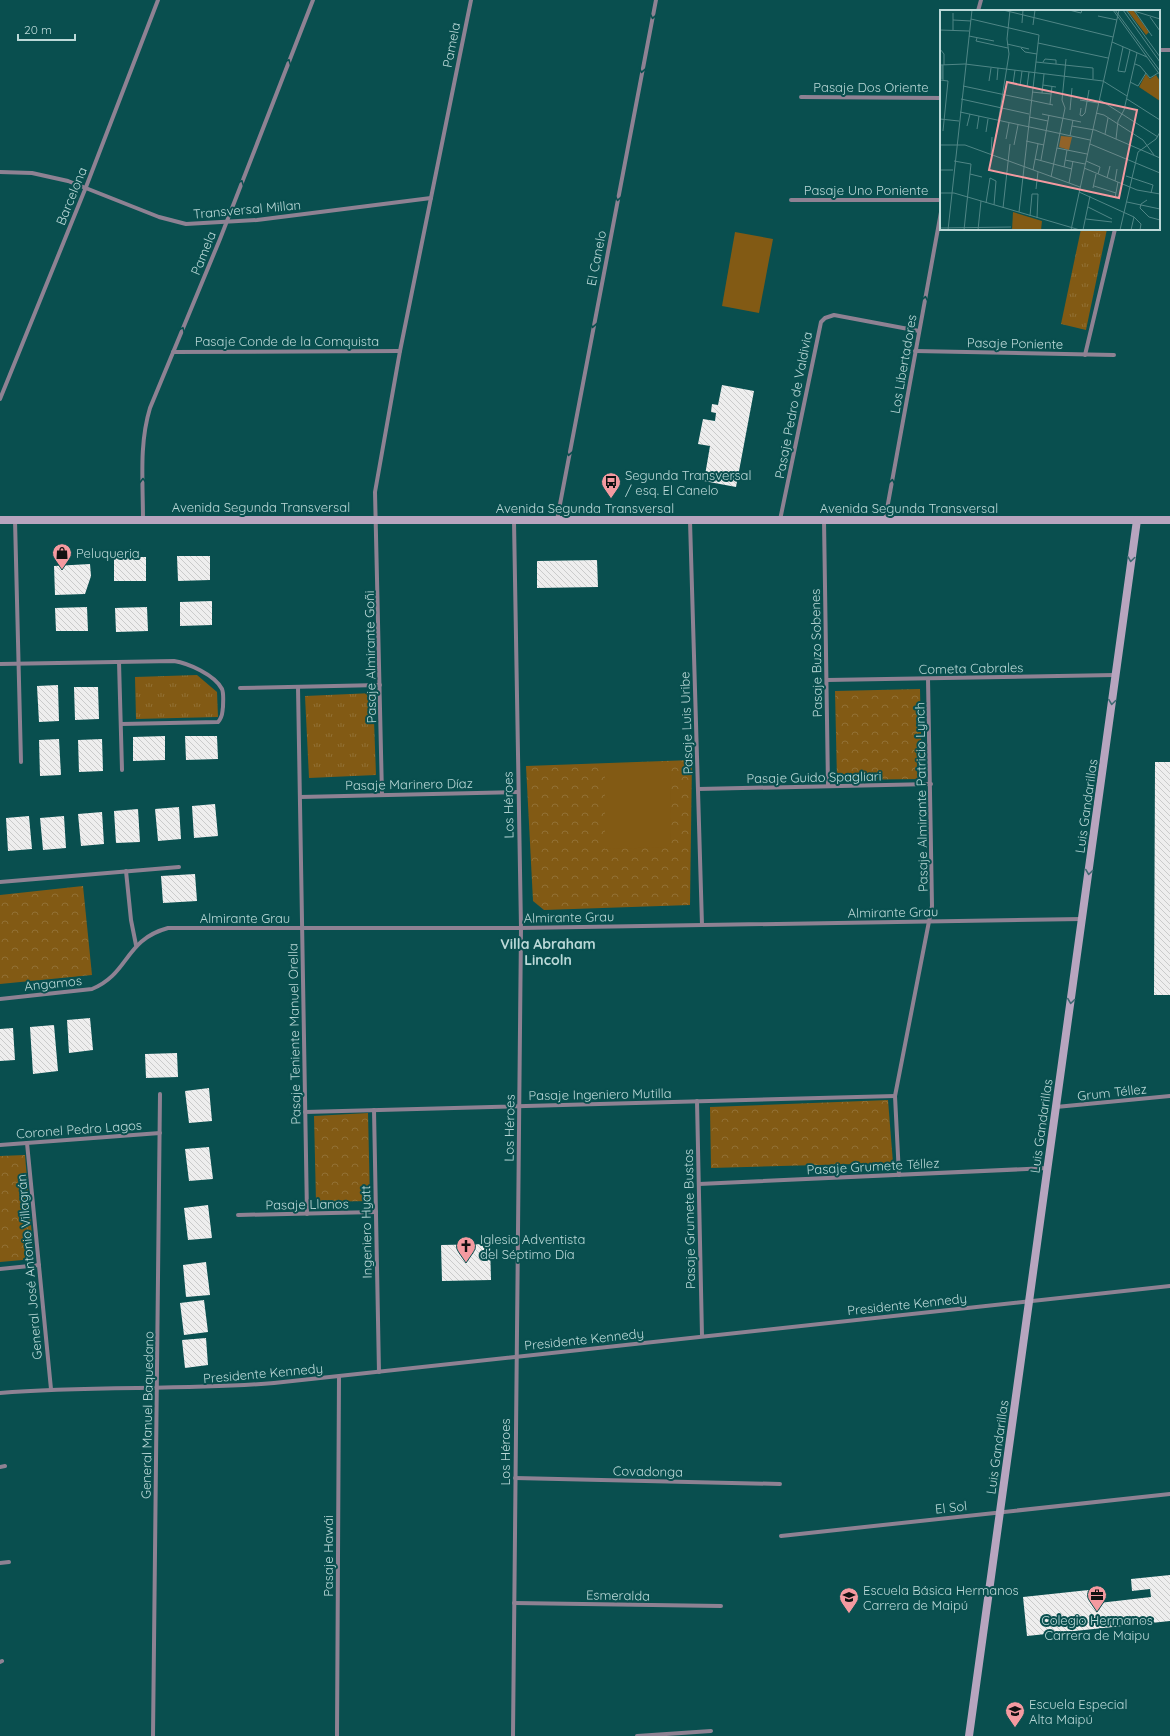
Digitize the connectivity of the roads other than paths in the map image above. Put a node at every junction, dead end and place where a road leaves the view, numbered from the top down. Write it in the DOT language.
graph roads {
  1 [pos="158,0"];
  2 [pos="312,0"];
  3 [pos="471,0"];
  4 [pos="656,0"];
  5 [pos="980,0"];
  6 [pos="978,10"];
  7 [pos="801,97"];
  8 [pos="940,98"];
  9 [pos="0,172"];
  10 [pos="86,187"];
  11 [pos="431,198"];
  12 [pos="791,200"];
  13 [pos="940,200"];
  14 [pos="940,217"];
  15 [pos="226,223"];
  16 [pos="1114,230"];
  17 [pos="918,331"];
  18 [pos="400,351"];
  19 [pos="915,351"];
  20 [pos="173,352"];
  21 [pos="1085,354"];
  22 [pos="1114,355"];
  23 [pos="0,399"];
  24 [pos="376,519"];
  25 [pos="0,520"];
  26 [pos="15,520"];
  27 [pos="143,520"];
  28 [pos="690,520"];
  29 [pos="780,520"];
  30 [pos="824,520"];
  31 [pos="884,520"];
  32 [pos="1137,520"];
  33 [pos="1170,520"];
  34 [pos="514,521"];
  35 [pos="556,521"];
  36 [pos="120,662"];
  37 [pos="0,664"];
  38 [pos="20,664"];
  39 [pos="1115,675"];
  40 [pos="928,678"];
  41 [pos="827,680"];
  42 [pos="380,685"];
  43 [pos="298,687"];
  44 [pos="240,688"];
  45 [pos="121,724"];
  46 [pos="21,762"];
  47 [pos="122,770"];
  48 [pos="931,784"];
  49 [pos="828,786"];
  50 [pos="698,789"];
  51 [pos="518,792"];
  52 [pos="382,795"];
  53 [pos="300,796"];
  54 [pos="179,867"];
  55 [pos="126,871"];
  56 [pos="0,882"];
  57 [pos="1082,919"];
  58 [pos="930,921"];
  59 [pos="702,925"];
  60 [pos="302,928"];
  61 [pos="521,928"];
  62 [pos="136,945"];
  63 [pos="0,999"];
  64 [pos="160,1094"];
  65 [pos="895,1096"];
  66 [pos="1170,1096"];
  67 [pos="697,1102"];
  68 [pos="519,1106"];
  69 [pos="1056,1107"];
  70 [pos="374,1110"];
  71 [pos="305,1112"];
  72 [pos="160,1133"];
  73 [pos="28,1143"];
  74 [pos="0,1145"];
  75 [pos="1048,1168"];
  76 [pos="899,1175"];
  77 [pos="699,1184"];
  78 [pos="376,1212"];
  79 [pos="307,1214"];
  80 [pos="238,1215"];
  81 [pos="39,1265"];
  82 [pos="0,1269"];
  83 [pos="1170,1286"];
  84 [pos="1029,1301"];
  85 [pos="702,1336"];
  86 [pos="516,1356"];
  87 [pos="378,1372"];
  88 [pos="339,1377"];
  89 [pos="51,1389"];
  90 [pos="157,1389"];
  91 [pos="0,1392"];
  92 [pos="5,1466"];
  93 [pos="0,1467"];
  94 [pos="515,1478"];
  95 [pos="780,1484"];
  96 [pos="1170,1494"];
  97 [pos="1000,1512"];
  98 [pos="781,1536"];
  99 [pos="9,1562"];
  100 [pos="0,1563"];
  101 [pos="514,1603"];
  102 [pos="721,1606"];
  103 [pos="710,1731"];
  104 [pos="153,1736"];
  105 [pos="337,1736"];
  106 [pos="513,1736"];
  107 [pos="637,1736"];
  108 [pos="969,1736"];
  1 -- 10 [label="street, Barcelona"];
  15 -- 2 [label="street, Pamela, one-way"];
  3 -- 11 [label="street, Pamela"];
  4 -- 35 [label="street, El Canelo, one-way"];
  5 -- 6 [label="street"];
  7 -- 8 [label="street, Pasaje Dos Oriente"];
  9 -- 10 [label="street, Transversal Millan"];
  10 -- 15 [label="street, Transversal Millan"];
  10 -- 23 [label="street, Barcelona"];
  11 -- 15 [label="street, Transversal Millan"];
  11 -- 18 [label="street, Pamela"];
  12 -- 13 [label="street, Pasaje Uno Poniente"];
  17 -- 14 [label="street, Los Libertadores, one-way"];
  20 -- 15 [label="street, Pamela, one-way"];
  16 -- 21 [label="street"];
  17 -- 19 [label="street, Los Libertadores"];
  17 -- 29 [label="street, Pasaje Pedro de Valdivia"];
  18 -- 20 [label="street, Pasaje Conde de la Comquista"];
  18 -- 24 [label="street, Pamela"];
  19 -- 21 [label="street, Pasaje Poniente"];
  31 -- 19 [label="street, Los Libertadores, one-way"];
  27 -- 20 [label="street, Pamela, one-way"];
  21 -- 22 [label="street, Pasaje Poniente"];
  24 -- 27 [label="street, Avenida Segunda Transversal"];
  24 -- 34 [label="street, Avenida Segunda Transversal"];
  24 -- 42 [label="street, Pasaje Almirante Goñi"];
  25 -- 26 [label="street, Avenida Segunda Transversal"];
  26 -- 27 [label="street, Avenida Segunda Transversal"];
  26 -- 38 [label="street"];
  28 -- 29 [label="street, Avenida Segunda Transversal"];
  28 -- 35 [label="street, Avenida Segunda Transversal"];
  28 -- 50 [label="street, Pasaje Luis Uribe"];
  29 -- 30 [label="street, Avenida Segunda Transversal"];
  30 -- 31 [label="street, Avenida Segunda Transversal"];
  30 -- 41 [label="street, Pasaje Buzo Sobenes"];
  31 -- 32 [label="street, Avenida Segunda Transversal"];
  32 -- 33 [label="street, Avenida Segunda Transversal"];
  32 -- 39 [label="street, Luis Gandarillas, one-way"];
  34 -- 35 [label="street, Avenida Segunda Transversal"];
  34 -- 51 [label="street, Los Héroes"];
  36 -- 38 [label="street"];
  36 -- 45 [label="street"];
  36 -- 45 [label="street"];
  37 -- 38 [label="street"];
  38 -- 46 [label="street"];
  39 -- 40 [label="street, Cometa Cabrales"];
  39 -- 57 [label="street, Luis Gandarillas, one-way"];
  40 -- 41 [label="street, Cometa Cabrales"];
  40 -- 48 [label="street, Pasaje Almirante Patricio Lynch"];
  41 -- 49 [label="street, Pasaje Buzo Sobenes"];
  42 -- 43 [label="street"];
  42 -- 52 [label="street, Pasaje Almirante Goñi"];
  43 -- 44 [label="street"];
  43 -- 53 [label="street, Pasaje Teniente Manuel Orella"];
  45 -- 47 [label="street"];
  48 -- 49 [label="street, Pasaje Guido Spagliari"];
  48 -- 58 [label="street, Pasaje Almirante Patricio Lynch"];
  49 -- 50 [label="street, Pasaje Guido Spagliari"];
  50 -- 59 [label="street, Pasaje Luis Uribe"];
  51 -- 52 [label="street, Pasaje Marinero Díaz"];
  51 -- 61 [label="street, Los Héroes"];
  52 -- 53 [label="street, Pasaje Marinero Díaz"];
  53 -- 60 [label="street, Pasaje Teniente Manuel Orella"];
  54 -- 55 [label="street"];
  55 -- 56 [label="street"];
  55 -- 62 [label="street"];
  57 -- 58 [label="street, Almirante Grau"];
  57 -- 69 [label="street, Luis Gandarillas, one-way"];
  58 -- 59 [label="street, Almirante Grau"];
  58 -- 65 [label="street, Pasaje Almirante Patricio Lynch"];
  59 -- 61 [label="street, Almirante Grau"];
  60 -- 61 [label="street, Almirante Grau"];
  60 -- 62 [label="street, Almirante Grau"];
  60 -- 71 [label="street, Pasaje Teniente Manuel Orella"];
  61 -- 68 [label="street, Los Héroes"];
  62 -- 63 [label="street, Angamos"];
  64 -- 72 [label="street, General Manuel Baquedano"];
  65 -- 67 [label="street, Pasaje Ingeniero Mutilla"];
  65 -- 76 [label="street, Pasaje Almirante Patricio Lynch"];
  66 -- 69 [label="street, Grum Téllez"];
  67 -- 68 [label="street, Pasaje Ingeniero Mutilla"];
  67 -- 77 [label="street, Pasaje Grumete Bustos"];
  68 -- 70 [label="street, Pasaje Ingeniero Mutilla"];
  68 -- 86 [label="street, Los Héroes"];
  69 -- 75 [label="street, Luis Gandarillas"];
  70 -- 71 [label="street, Pasaje Ingeniero Mutilla"];
  70 -- 78 [label="street, Ingeniero Hyatt"];
  71 -- 79 [label="street, Pasaje Teniente Manuel Orella"];
  72 -- 73 [label="street, Coronel Pedro Lagos"];
  72 -- 90 [label="street, General Manuel Baquedano"];
  73 -- 74 [label="street, Coronel Pedro Lagos"];
  73 -- 81 [label="street, General José Antonio Villagrán"];
  75 -- 76 [label="street, Pasaje Grumete Téllez"];
  75 -- 84 [label="street, Luis Gandarillas"];
  76 -- 77 [label="street, Pasaje Grumete Téllez"];
  77 -- 85 [label="street, Pasaje Grumete Bustos"];
  78 -- 79 [label="street, Pasaje Llanos"];
  78 -- 87 [label="street, Ingeniero Hyatt"];
  79 -- 80 [label="street, Pasaje Llanos"];
  81 -- 82 [label="street"];
  81 -- 89 [label="street, General José Antonio Villagrán"];
  83 -- 84 [label="street, Presidente Kennedy"];
  84 -- 85 [label="street, Presidente Kennedy"];
  84 -- 97 [label="street, Luis Gandarillas"];
  85 -- 86 [label="street, Presidente Kennedy"];
  86 -- 87 [label="street, Presidente Kennedy"];
  86 -- 94 [label="street, Los Héroes"];
  87 -- 88 [label="street, Presidente Kennedy"];
  88 -- 90 [label="street, Presidente Kennedy"];
  88 -- 105 [label="street, Pasaje Hawái"];
  89 -- 90 [label="street, Presidente Kennedy"];
  89 -- 91 [label="street, Presidente Kennedy"];
  90 -- 104 [label="street, General Manuel Baquedano"];
  92 -- 93 [label="street"];
  94 -- 95 [label="street, Covadonga"];
  94 -- 101 [label="street, Los Héroes"];
  96 -- 97 [label="street, El Sol"];
  97 -- 98 [label="street, El Sol"];
  97 -- 108 [label="street, Luis Gandarillas"];
  99 -- 100 [label="street"];
  101 -- 102 [label="street, Esmeralda"];
  101 -- 106 [label="street, Los Héroes"];
  103 -- 107 [label="street"];
}
